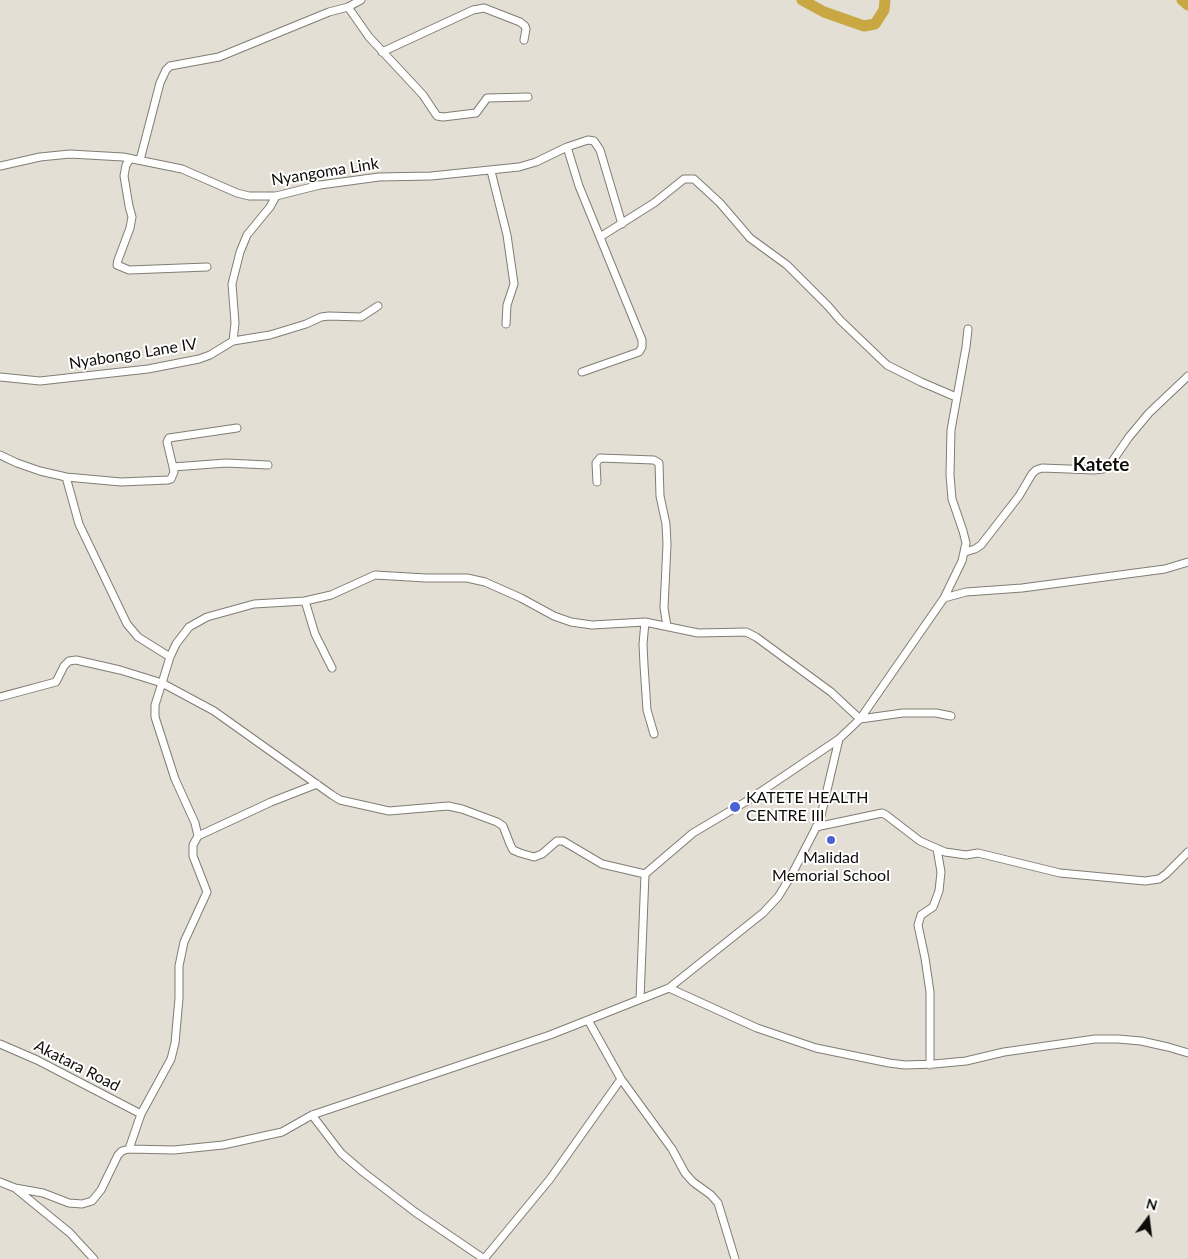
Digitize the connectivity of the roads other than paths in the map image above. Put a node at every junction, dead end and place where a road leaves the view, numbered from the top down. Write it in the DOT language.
graph roads {
  1 [pos="360,0"];
  2 [pos="348,7"];
  3 [pos="524,40"];
  4 [pos="382,52"];
  5 [pos="528,97"];
  6 [pos="567,147"];
  7 [pos="130,159"];
  8 [pos="140,160"];
  9 [pos="0,166"];
  10 [pos="491,171"];
  11 [pos="276,196"];
  12 [pos="622,224"];
  13 [pos="600,237"];
  14 [pos="207,267"];
  15 [pos="378,306"];
  16 [pos="506,324"];
  17 [pos="968,329"];
  18 [pos="233,341"];
  19 [pos="582,372"];
  20 [pos="1188,376"];
  21 [pos="0,377"];
  22 [pos="956,397"];
  23 [pos="237,428"];
  24 [pos="0,455"];
  25 [pos="268,466"];
  26 [pos="173,467"];
  27 [pos="66,477"];
  28 [pos="597,482"];
  29 [pos="965,552"];
  30 [pos="1188,562"];
  31 [pos="944,598"];
  32 [pos="305,601"];
  33 [pos="645,622"];
  34 [pos="667,626"];
  35 [pos="170,657"];
  36 [pos="332,668"];
  37 [pos="162,683"];
  38 [pos="0,697"];
  39 [pos="952,716"];
  40 [pos="860,719"];
  41 [pos="654,734"];
  42 [pos="839,739"];
  43 [pos="317,784"];
  44 [pos="816,828"];
  45 [pos="198,836"];
  46 [pos="937,849"];
  47 [pos="1188,852"];
  48 [pos="645,874"];
  49 [pos="669,988"];
  50 [pos="640,999"];
  51 [pos="588,1020"];
  52 [pos="0,1044"];
  53 [pos="1188,1053"];
  54 [pos="930,1064"];
  55 [pos="621,1079"];
  56 [pos="141,1114"];
  57 [pos="312,1115"];
  58 [pos="129,1149"];
  59 [pos="0,1182"];
  60 [pos="15,1188"];
  61 [pos="94,1259"];
  62 [pos="484,1259"];
  63 [pos="736,1259"];
  1 -- 2 [label="street"];
  2 -- 4 [label="street"];
  2 -- 8 [label="street"];
  3 -- 4 [label="street"];
  4 -- 5 [label="street"];
  6 -- 10 [label="street, Nyangoma Link"];
  6 -- 12 [label="street, Nyangoma Link"];
  6 -- 13 [label="street"];
  7 -- 8 [label="street, Nyangoma Link"];
  7 -- 9 [label="street, Nyangoma Link"];
  7 -- 14 [label="street"];
  8 -- 11 [label="street, Nyangoma Link"];
  10 -- 11 [label="street, Nyangoma Link"];
  10 -- 16 [label="street"];
  11 -- 18 [label="street"];
  12 -- 13 [label="street"];
  12 -- 22 [label="street"];
  13 -- 19 [label="street"];
  15 -- 18 [label="street, Nyabongo Lane IV"];
  17 -- 22 [label="street"];
  18 -- 21 [label="street, Nyabongo Lane IV"];
  20 -- 29 [label="street"];
  22 -- 29 [label="street"];
  23 -- 26 [label="street"];
  24 -- 27 [label="street"];
  25 -- 26 [label="street"];
  26 -- 27 [label="street"];
  27 -- 35 [label="street"];
  28 -- 34 [label="street"];
  29 -- 31 [label="street"];
  30 -- 31 [label="street"];
  31 -- 40 [label="street"];
  32 -- 33 [label="street"];
  32 -- 35 [label="street"];
  32 -- 36 [label="street"];
  33 -- 34 [label="street"];
  33 -- 41 [label="street"];
  34 -- 40 [label="street"];
  35 -- 37 [label="street"];
  37 -- 38 [label="street"];
  37 -- 43 [label="street"];
  37 -- 45 [label="street"];
  39 -- 40 [label="street"];
  40 -- 42 [label="street"];
  42 -- 44 [label="street"];
  42 -- 48 [label="street"];
  43 -- 45 [label="street"];
  43 -- 48 [label="street"];
  44 -- 46 [label="street"];
  44 -- 49 [label="street"];
  45 -- 56 [label="street"];
  46 -- 47 [label="street"];
  46 -- 54 [label="street"];
  48 -- 50 [label="street"];
  49 -- 50 [label="street"];
  49 -- 54 [label="street"];
  50 -- 51 [label="street"];
  51 -- 55 [label="street"];
  51 -- 57 [label="street"];
  52 -- 56 [label="street, Akatara Road"];
  53 -- 54 [label="street"];
  55 -- 62 [label="street"];
  55 -- 63 [label="street"];
  56 -- 58 [label="street"];
  57 -- 58 [label="street"];
  57 -- 62 [label="street"];
  58 -- 60 [label="street"];
  59 -- 60 [label="street"];
  60 -- 61 [label="street"];
}
